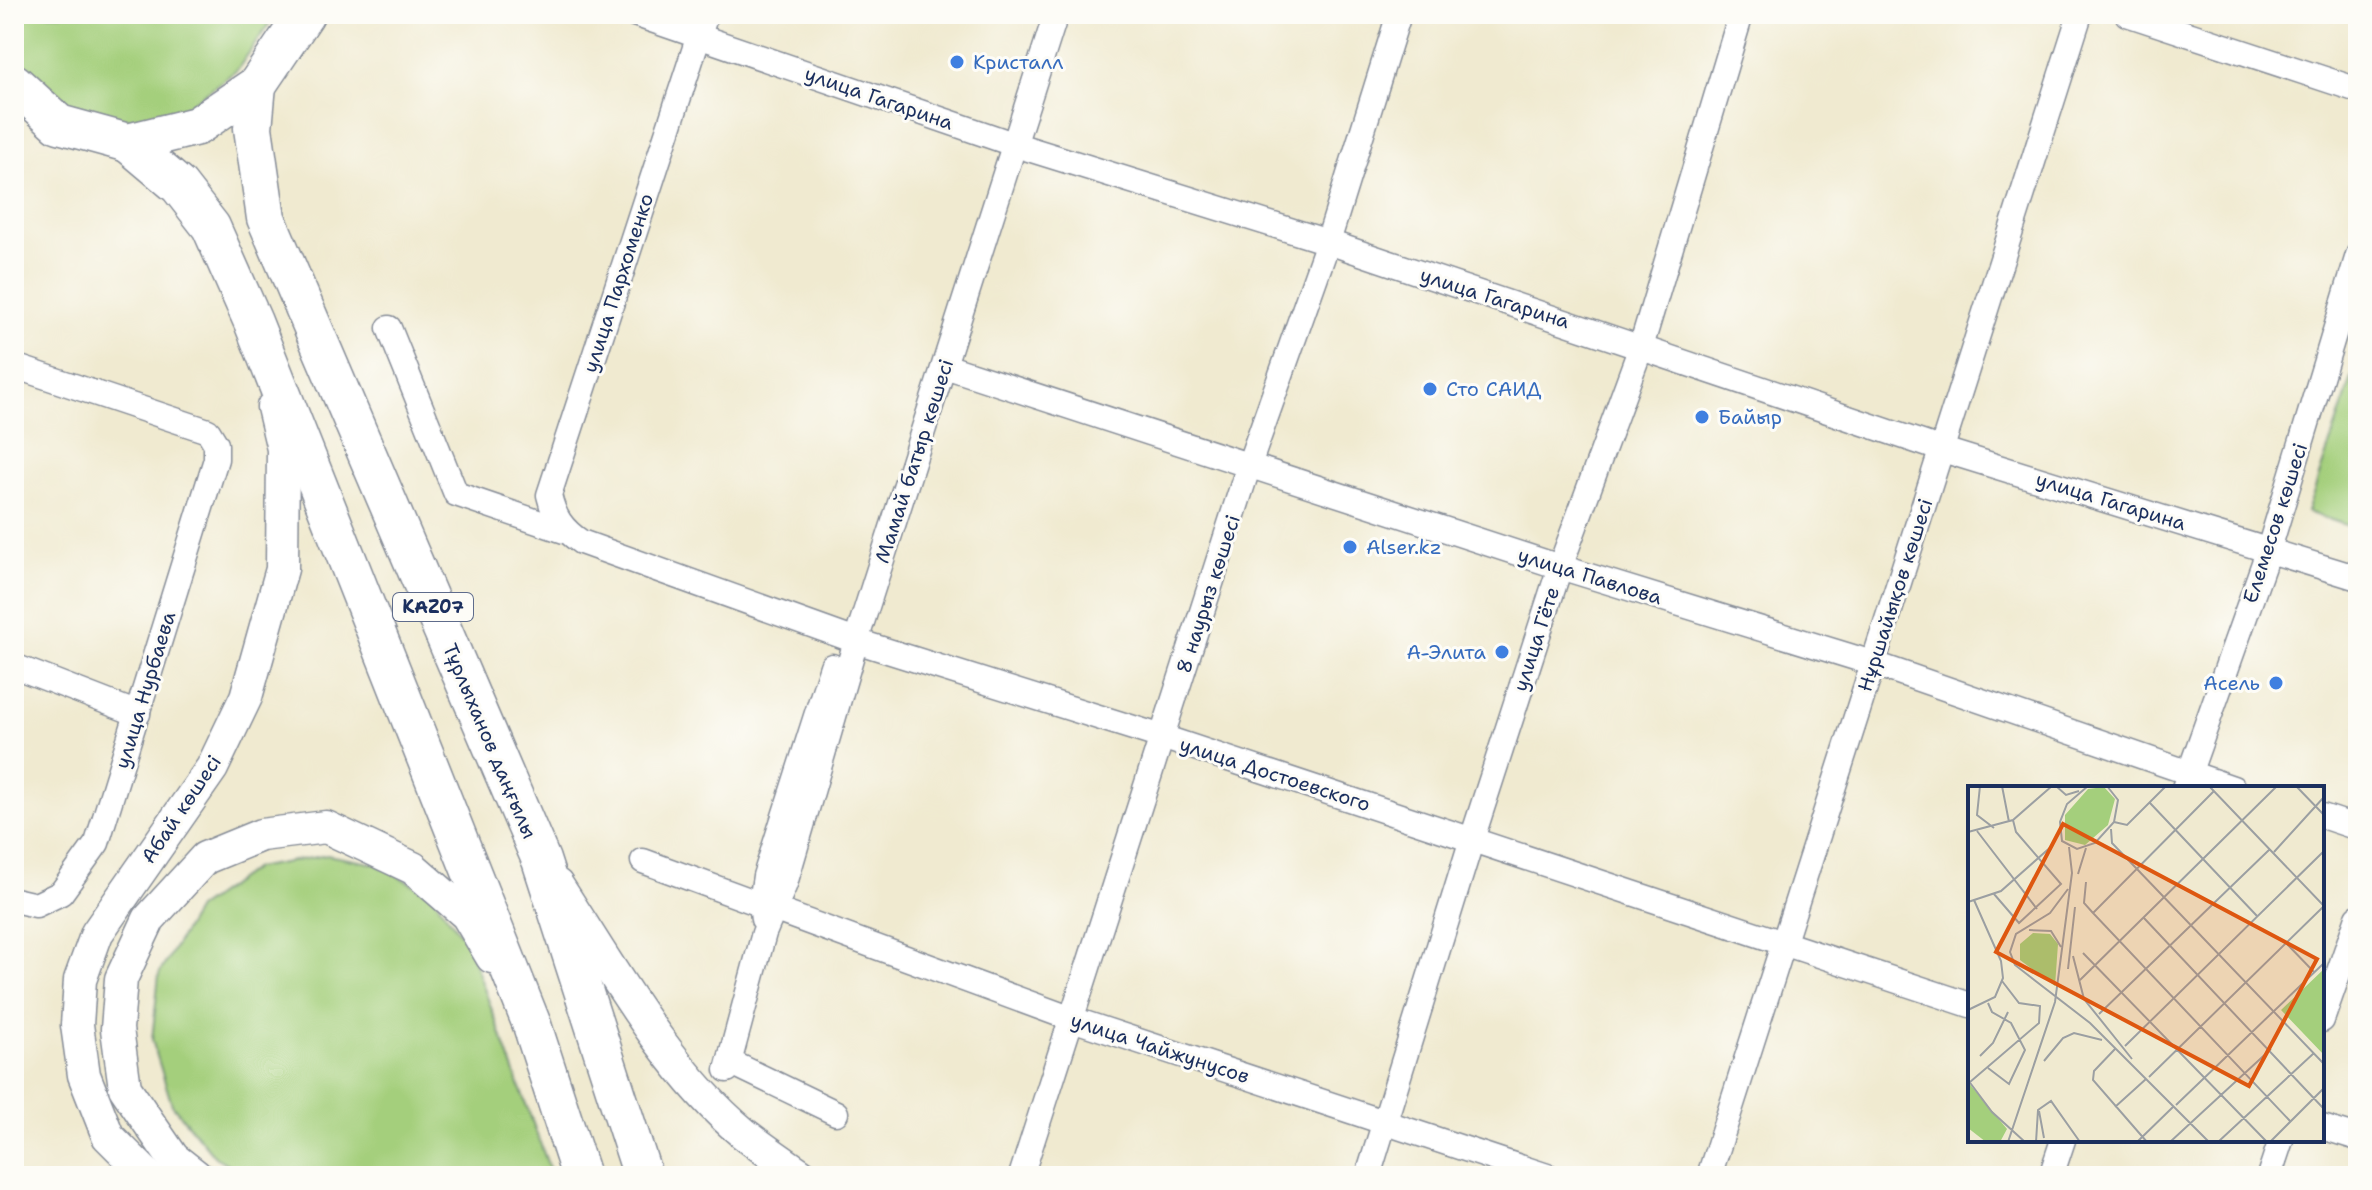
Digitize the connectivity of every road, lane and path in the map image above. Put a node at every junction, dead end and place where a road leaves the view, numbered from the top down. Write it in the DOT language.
graph roads {
  1 [pos="305,14"];
  2 [pos="634,14"];
  3 [pos="1056,14"];
  4 [pos="1399,14"];
  5 [pos="1741,14"];
  6 [pos="2080,14"];
  7 [pos="2127,14"];
  8 [pos="702,25"];
  9 [pos="14,83"];
  10 [pos="257,85"];
  11 [pos="2358,90"];
  12 [pos="1008,142"];
  13 [pos="128,143"];
  14 [pos="1328,242"];
  15 [pos="2358,255"];
  16 [pos="253,322"];
  17 [pos="389,328"];
  18 [pos="1641,347"];
  19 [pos="14,366"];
  20 [pos="945,366"];
  21 [pos="1943,450"];
  22 [pos="1249,465"];
  23 [pos="572,537"];
  24 [pos="2269,549"];
  25 [pos="1560,567"];
  26 [pos="2358,578"];
  27 [pos="848,638"];
  28 [pos="1872,663"];
  29 [pos="14,666"];
  30 [pos="138,714"];
  31 [pos="1162,737"];
  32 [pos="2186,781"];
  33 [pos="2220,786"];
  34 [pos="2324,817"];
  35 [pos="2358,828"];
  36 [pos="1472,839"];
  37 [pos="541,860"];
  38 [pos="643,861"];
  39 [pos="14,900"];
  40 [pos="769,906"];
  41 [pos="2358,917"];
  42 [pos="1782,944"];
  43 [pos="1968,1004"];
  44 [pos="2324,1014"];
  45 [pos="1072,1019"];
  46 [pos="532,1025"];
  47 [pos="836,1113"];
  48 [pos="1383,1122"];
  49 [pos="2324,1128"];
  50 [pos="2358,1138"];
  51 [pos="2062,1142"];
  52 [pos="2280,1142"];
  53 [pos="578,1170"];
  54 [pos="148,1176"];
  55 [pos="196,1176"];
  56 [pos="643,1176"];
  57 [pos="803,1176"];
  58 [pos="1021,1176"];
  59 [pos="1368,1176"];
  60 [pos="1547,1176"];
  61 [pos="1709,1176"];
  62 [pos="2051,1176"];
  63 [pos="2269,1176"];
  1 -- 10 [label="highway, KAZ07"];
  2 -- 8 [label="street, улица Гагарина"];
  3 -- 12 [label="street, Мамай батыр көшесі"];
  4 -- 14 [label="street, 8 наурыз көшесі"];
  5 -- 18 [label="street, улица Гёте"];
  6 -- 21 [label="street, Нұршайықов көшесі"];
  7 -- 11 [label="street"];
  8 -- 12 [label="street, улица Гагарина"];
  8 -- 23 [label="street, улица Пархоменко"];
  9 -- 13 [label="highway, KAZ07"];
  10 -- 13 [label="highway, KAZ07"];
  10 -- 37 [label="highway, Тұрлыханов даңғылы / KAZ07"];
  12 -- 14 [label="street, улица Гагарина"];
  12 -- 20 [label="street, Мамай батыр көшесі"];
  12 -- 27 [label="street, Мамай батыр көшесі"];
  13 -- 16 [label="highway, KAZ07"];
  14 -- 18 [label="street, улица Гагарина"];
  14 -- 22 [label="street, 8 наурыз көшесі"];
  15 -- 24 [label="street, Елемесов көшесі"];
  16 -- 46 [label="highway, KAZ07"];
  16 -- 54 [label="main road, Абай көшесі"];
  17 -- 23 [label="street, улица Достоевского"];
  18 -- 21 [label="street, улица Гагарина"];
  18 -- 25 [label="street, улица Гёте"];
  19 -- 30 [label="street, улица Нурбаева"];
  20 -- 22 [label="street, улица Павлова"];
  20 -- 27 [label="street, Мамай батыр көшесі"];
  21 -- 24 [label="street, улица Гагарина"];
  21 -- 28 [label="street, Нұршайықов көшесі"];
  22 -- 25 [label="street, улица Павлова"];
  22 -- 31 [label="street, 8 наурыз көшесі"];
  23 -- 27 [label="street, улица Достоевского"];
  24 -- 26 [label="street, улица Гагарина"];
  24 -- 32 [label="street, Елемесов көшесі"];
  25 -- 28 [label="street, улица Павлова"];
  25 -- 36 [label="street, улица Гёте"];
  27 -- 31 [label="street, улица Достоевского"];
  27 -- 40 [label="street, Мамай батыр көшесі"];
  28 -- 32 [label="street, улица Павлова"];
  28 -- 42 [label="street, Нұршайықов көшесі"];
  29 -- 30 [label="street"];
  30 -- 39 [label="street, улица Нурбаева"];
  31 -- 36 [label="street, улица Достоевского"];
  31 -- 45 [label="street, 8 наурыз көшесі"];
  32 -- 33 [label="street, улица Павлова"];
  34 -- 35 [label="street"];
  36 -- 42 [label="street, улица Достоевского"];
  36 -- 48 [label="street, улица Гёте"];
  37 -- 56 [label="highway, Тұрлыханов даңғылы / KAZ07"];
  37 -- 57 [label="main road"];
  38 -- 40 [label="street, улица Чайжунусов"];
  40 -- 45 [label="street, улица Чайжунусов"];
  40 -- 47 [label="street, Мамай батыр көшесі"];
  41 -- 44 [label="street"];
  42 -- 43 [label="street, улица Достоевского"];
  42 -- 61 [label="street, Нұршайықов көшесі"];
  45 -- 48 [label="street, улица Чайжунусов"];
  45 -- 58 [label="street, 8 наурыз көшесі"];
  46 -- 53 [label="highway, KAZ07"];
  46 -- 55 [label="main road, Абай көшесі"];
  48 -- 59 [label="street, улица Гёте"];
  48 -- 60 [label="street, улица Чайжунусов"];
  49 -- 50 [label="street"];
  51 -- 62 [label="street"];
  52 -- 63 [label="street"];
}
